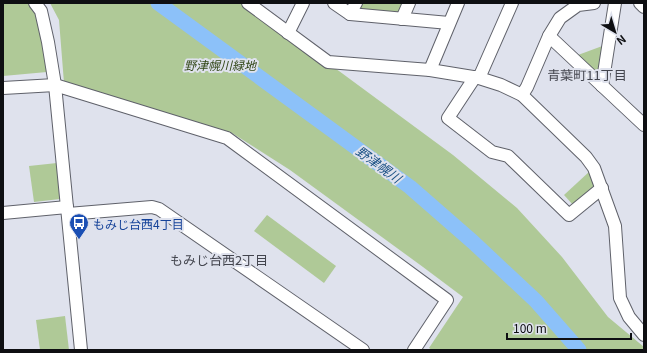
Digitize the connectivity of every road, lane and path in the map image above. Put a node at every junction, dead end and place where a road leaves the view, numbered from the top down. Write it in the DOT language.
graph roads {
  1 [pos="35,3"];
  2 [pos="248,3"];
  3 [pos="303,3"];
  4 [pos="334,3"];
  5 [pos="356,3"];
  6 [pos="409,3"];
  7 [pos="458,3"];
  8 [pos="512,3"];
  9 [pos="594,3"];
  10 [pos="615,3"];
  11 [pos="640,3"];
  12 [pos="577,4"];
  13 [pos="644,7"];
  14 [pos="350,14"];
  15 [pos="402,19"];
  16 [pos="449,23"];
  17 [pos="288,33"];
  18 [pos="549,36"];
  19 [pos="430,70"];
  20 [pos="477,78"];
  21 [pos="55,85"];
  22 [pos="602,86"];
  23 [pos="3,88"];
  24 [pos="522,95"];
  25 [pos="644,125"];
  26 [pos="602,188"];
  27 [pos="68,211"];
  28 [pos="3,213"];
  29 [pos="644,335"];
  30 [pos="81,350"];
  31 [pos="363,350"];
  32 [pos="414,350"];
  1 -- 21 [label="street"];
  2 -- 17 [label="street"];
  3 -- 17 [label="street"];
  4 -- 14 [label="street"];
  5 -- 14 [label="street"];
  6 -- 15 [label="street"];
  7 -- 16 [label="street"];
  8 -- 20 [label="street"];
  9 -- 12 [label="street"];
  10 -- 22 [label="street"];
  11 -- 13 [label="street"];
  12 -- 18 [label="street"];
  14 -- 15 [label="street"];
  15 -- 16 [label="street"];
  16 -- 19 [label="street"];
  17 -- 19 [label="street"];
  18 -- 22 [label="street"];
  18 -- 24 [label="street"];
  19 -- 20 [label="street"];
  20 -- 24 [label="street"];
  20 -- 26 [label="street"];
  21 -- 23 [label="street"];
  21 -- 27 [label="street"];
  21 -- 32 [label="street"];
  22 -- 25 [label="street"];
  24 -- 26 [label="street"];
  26 -- 29 [label="street"];
  27 -- 28 [label="street"];
  27 -- 30 [label="street"];
  27 -- 31 [label="street"];
}
